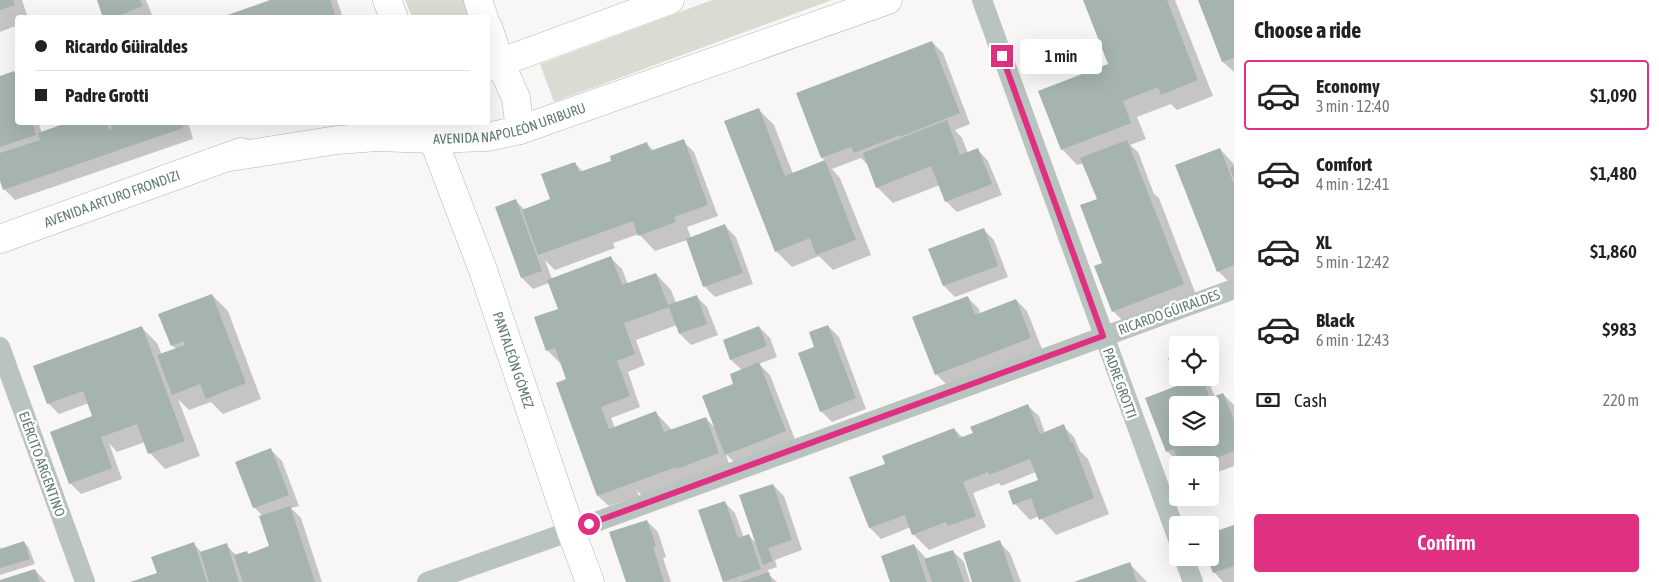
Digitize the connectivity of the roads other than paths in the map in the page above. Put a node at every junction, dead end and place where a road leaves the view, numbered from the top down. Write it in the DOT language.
graph roads {
  1 [pos="387,0"];
  2 [pos="478,0"];
  3 [pos="670,0"];
  4 [pos="888,0"];
  5 [pos="982,0"];
  6 [pos="393,15"];
  7 [pos="483,15"];
  8 [pos="490,40"];
  9 [pos="494,65"];
  10 [pos="320,125"];
  11 [pos="520,130"];
  12 [pos="427,131"];
  13 [pos="224,158"];
  14 [pos="0,239"];
  15 [pos="1234,289"];
  16 [pos="1103,336"];
  17 [pos="0,347"];
  18 [pos="1170,516"];
  19 [pos="571,531"];
  20 [pos="1187,566"];
  21 [pos="85,582"];
  22 [pos="427,582"];
  23 [pos="590,582"];
  24 [pos="1193,582"];
  1 -- 6 [label="main road"];
  2 -- 7 [label="main road"];
  3 -- 9 [label="main road"];
  4 -- 11 [label="main road, AVENIDA NAPOLEÓN URIBURU"];
  5 -- 16 [label="street, PADRE GROTTI"];
  8 -- 9 [label="main road"];
  9 -- 11 [label="main road"];
  10 -- 13 [label="main road"];
  11 -- 12 [label="main road, AVENIDA NAPOLEÓN URIBURU"];
  12 -- 13 [label="main road, AVENIDA NAPOLEÓN URIBURU"];
  12 -- 19 [label="main road, PANTALEÓN GÓMEZ"];
  13 -- 14 [label="main road, AVENIDA ARTURO FRONDIZI"];
  15 -- 16 [label="street, RICARDO GÜIRALDES"];
  16 -- 18 [label="street, PADRE GROTTI"];
  16 -- 19 [label="street, RICARDO GÜIRALDES"];
  17 -- 21 [label="street, EJÉRCITO ARGENTINO"];
  19 -- 22 [label="street, RICARDO GÜIRALDES"];
  19 -- 23 [label="main road, PANTALEÓN GÓMEZ"];
  20 -- 24 [label="street"];
}
